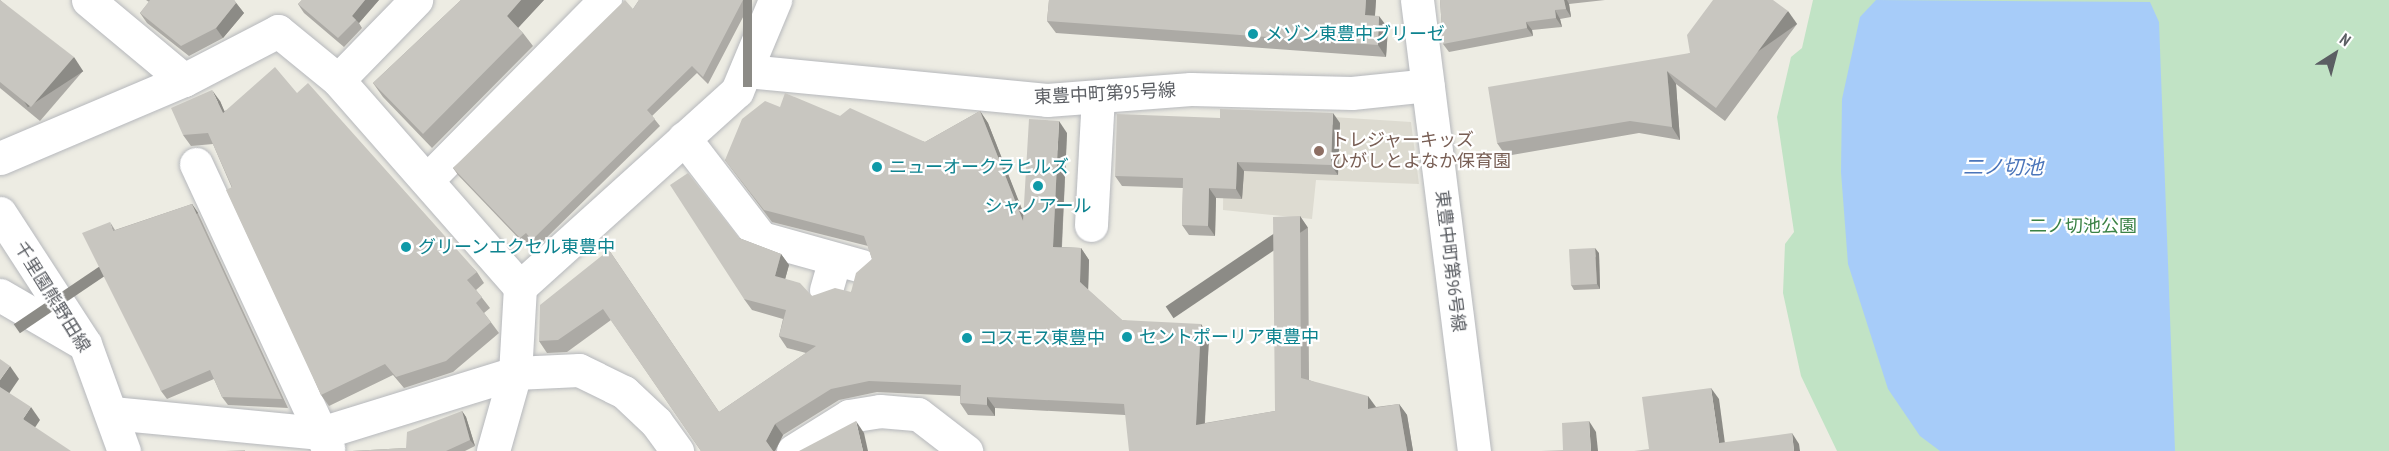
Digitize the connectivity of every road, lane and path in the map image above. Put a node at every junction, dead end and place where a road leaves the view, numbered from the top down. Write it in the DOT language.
graph roads {
  1 [pos="88,0"];
  2 [pos="605,0"];
  3 [pos="775,0"];
  4 [pos="1417,0"];
  5 [pos="404,4"];
  6 [pos="747,71"];
  7 [pos="184,80"];
  8 [pos="338,80"];
  9 [pos="1428,85"];
  10 [pos="1098,97"];
  11 [pos="684,138"];
  12 [pos="0,158"];
  13 [pos="196,164"];
  14 [pos="427,180"];
  15 [pos="0,213"];
  16 [pos="1091,225"];
  17 [pos="520,287"];
  18 [pos="826,290"];
  19 [pos="0,295"];
  20 [pos="84,344"];
  21 [pos="515,373"];
  22 [pos="112,413"];
  23 [pos="325,442"];
  24 [pos="124,451"];
  25 [pos="493,451"];
  26 [pos="677,451"];
  27 [pos="793,451"];
  28 [pos="966,451"];
  29 [pos="1474,451"];
  1 -- 7 [label="street"];
  2 -- 14 [label="street"];
  3 -- 6 [label="street"];
  4 -- 9 [label="street, 東豊中町第96号線"];
  5 -- 8 [label="street"];
  6 -- 10 [label="street, 東豊中町第95号線"];
  6 -- 11 [label="street"];
  7 -- 8 [label="street"];
  7 -- 12 [label="street"];
  8 -- 14 [label="street"];
  9 -- 10 [label="street, 東豊中町第95号線"];
  9 -- 29 [label="street, 東豊中町第96号線"];
  10 -- 16 [label="street"];
  11 -- 17 [label="street"];
  11 -- 18 [label="street"];
  13 -- 23 [label="street"];
  14 -- 17 [label="street"];
  15 -- 20 [label="street, 千里園熊野田線"];
  17 -- 21 [label="street"];
  19 -- 20 [label="street"];
  20 -- 22 [label="street, 千里園熊野田線"];
  21 -- 23 [label="street"];
  21 -- 25 [label="street"];
  21 -- 26 [label="street"];
  22 -- 23 [label="street"];
  22 -- 24 [label="street, 千里園熊野田線"];
  27 -- 28 [label="street"];
}
